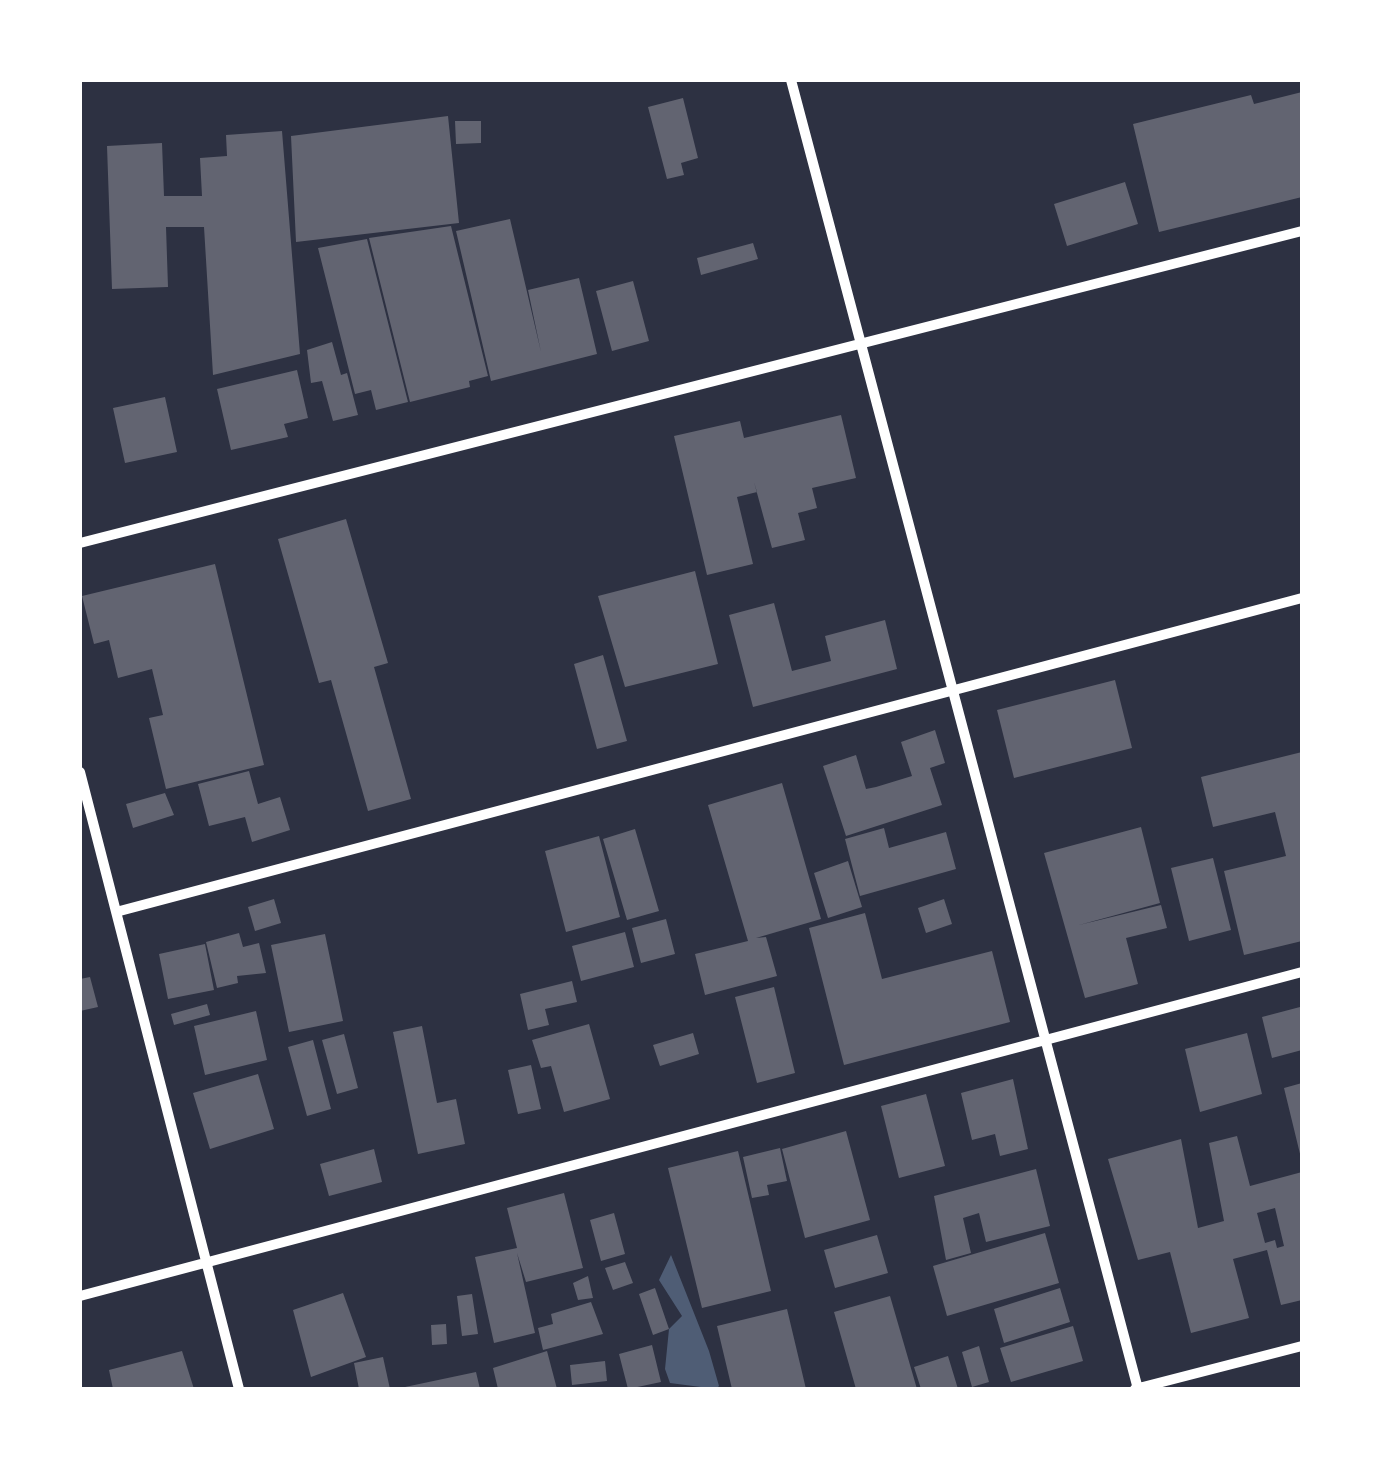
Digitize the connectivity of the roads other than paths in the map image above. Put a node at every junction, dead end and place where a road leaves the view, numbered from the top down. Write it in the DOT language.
graph roads {
  1 [pos="792,80"];
  2 [pos="1302,231"];
  3 [pos="862,344"];
  4 [pos="80,543"];
  5 [pos="1302,598"];
  6 [pos="952,690"];
  7 [pos="80,772"];
  8 [pos="116,912"];
  9 [pos="1302,972"];
  10 [pos="1046,1040"];
  11 [pos="206,1262"];
  12 [pos="80,1296"];
  13 [pos="1302,1346"];
  14 [pos="239,1389"];
  15 [pos="1136,1389"];
  1 -- 3 [label="street"];
  2 -- 3 [label="street"];
  3 -- 4 [label="street"];
  3 -- 6 [label="street"];
  5 -- 6 [label="street"];
  6 -- 8 [label="street"];
  6 -- 10 [label="street"];
  7 -- 8 [label="street"];
  8 -- 11 [label="street"];
  9 -- 10 [label="street"];
  10 -- 11 [label="street"];
  10 -- 15 [label="street"];
  11 -- 12 [label="street"];
  11 -- 14 [label="street"];
  13 -- 15 [label="street"];
}
